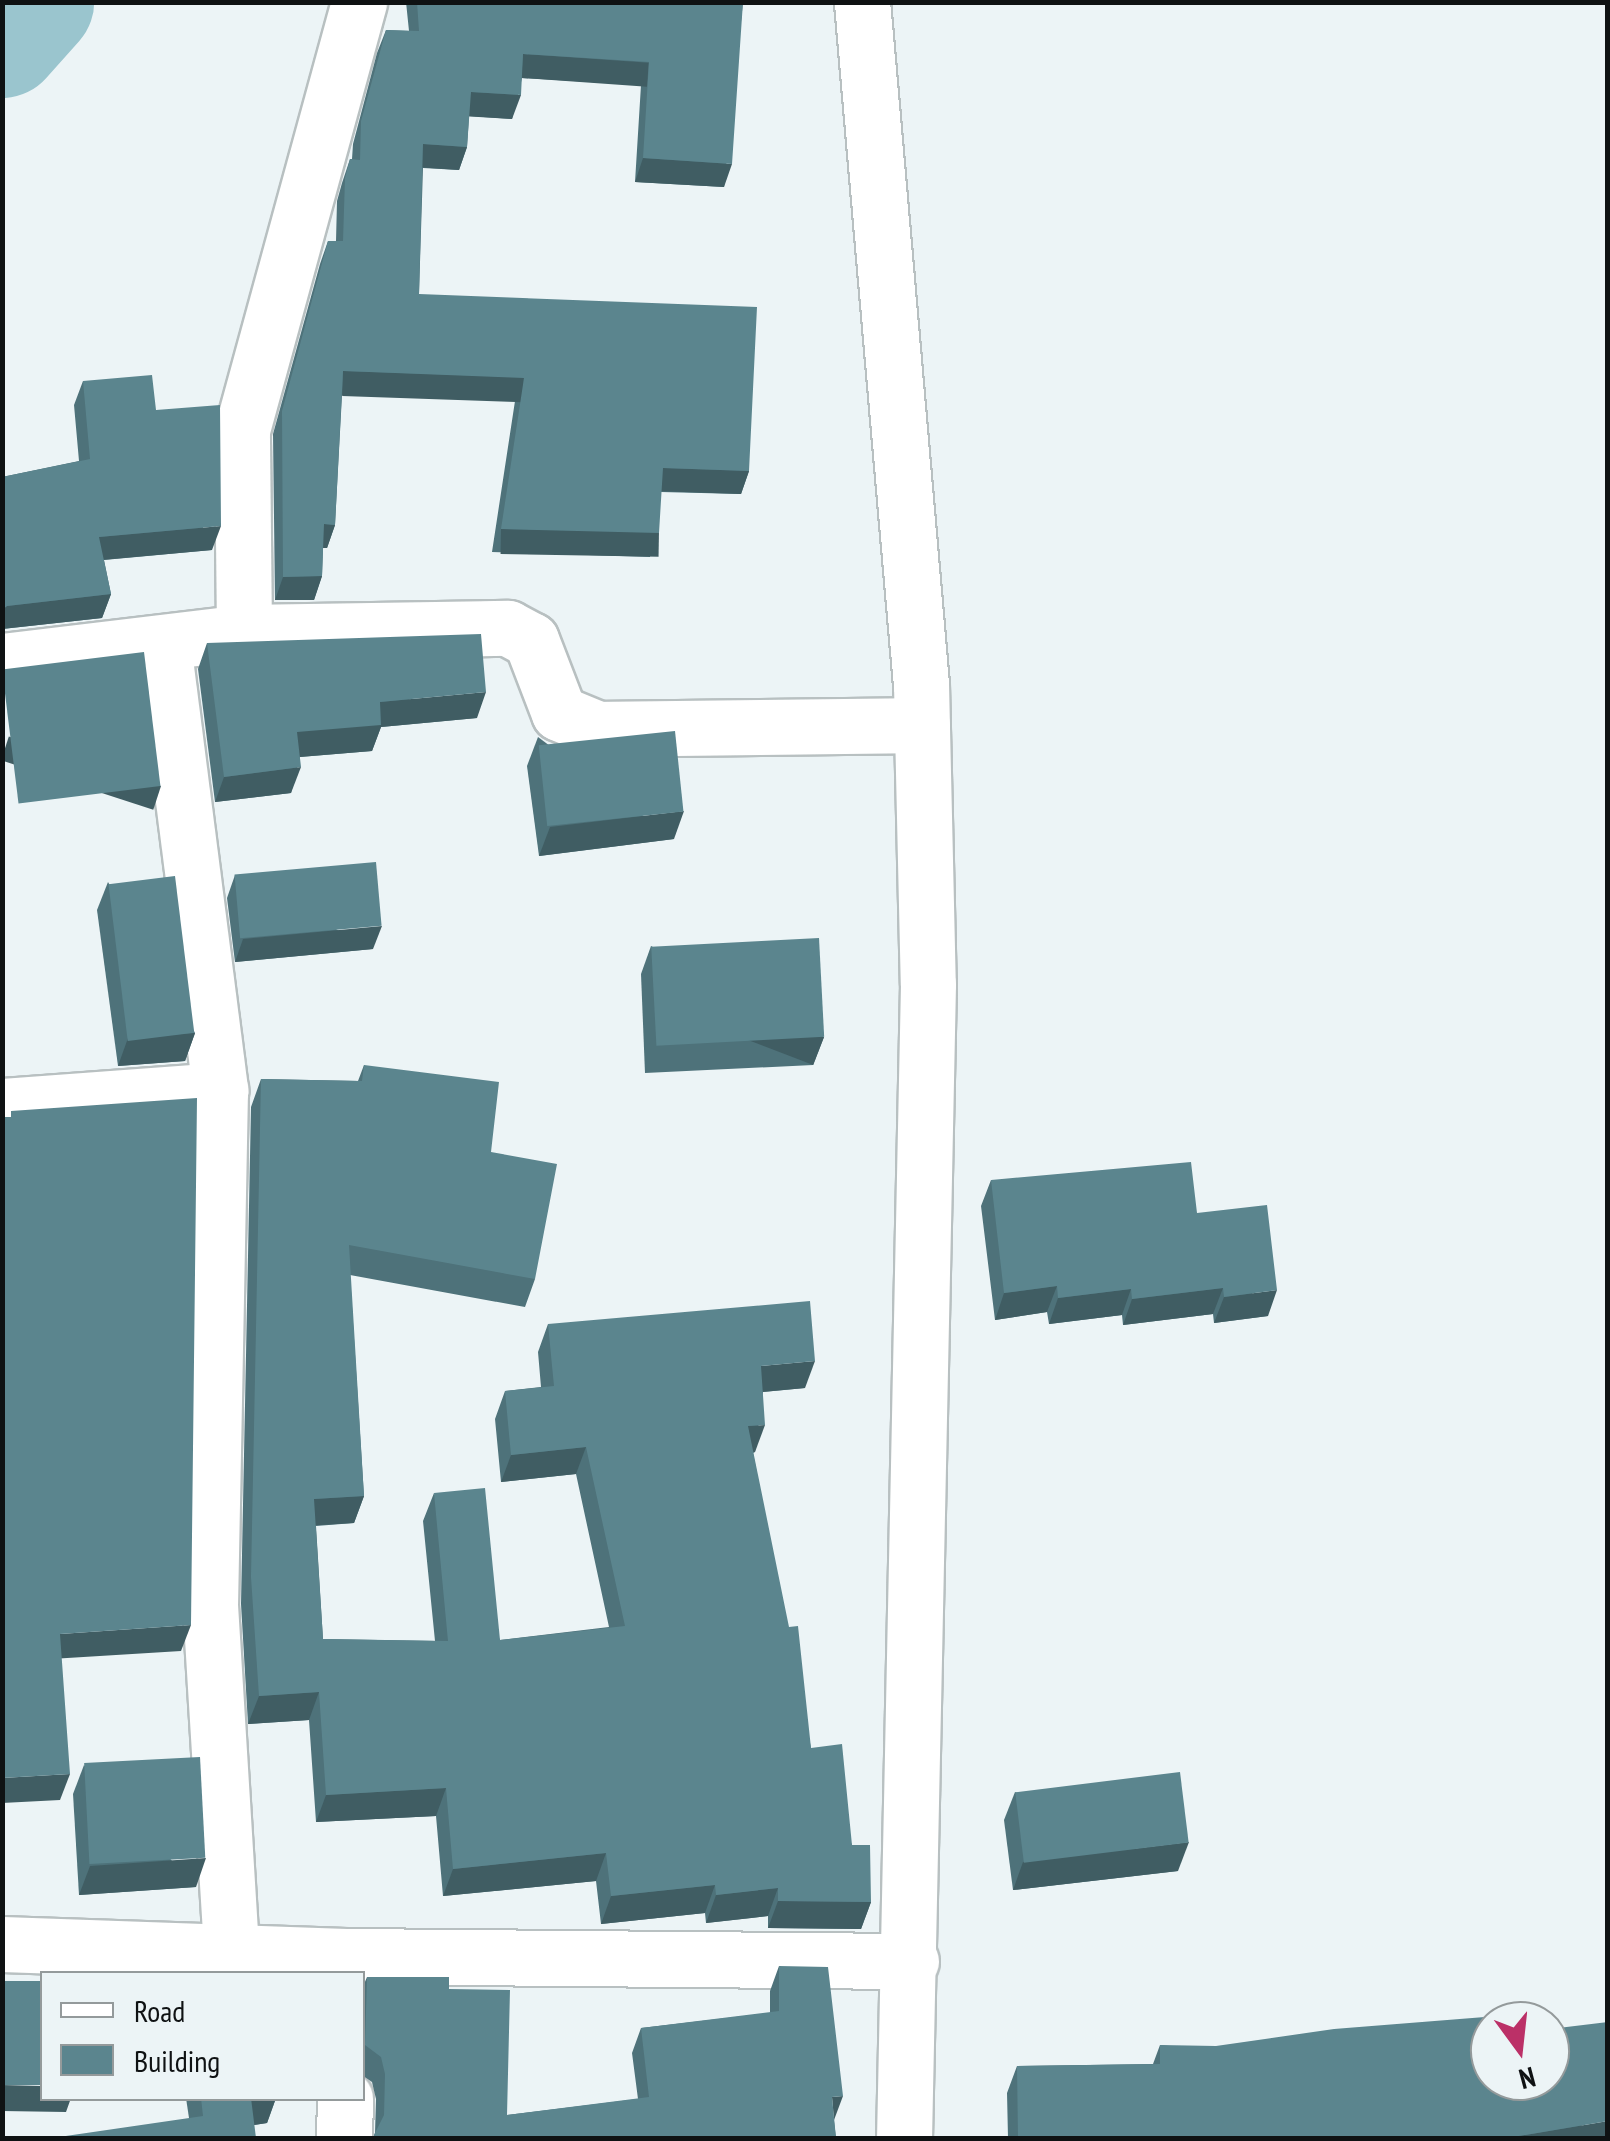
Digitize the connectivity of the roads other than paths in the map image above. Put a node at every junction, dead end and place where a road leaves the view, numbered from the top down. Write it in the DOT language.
graph roads {
  1 [pos="358,2"];
  2 [pos="862,2"];
  3 [pos="244,632"];
  4 [pos="162,644"];
  5 [pos="2,661"];
  6 [pos="922,725"];
  7 [pos="220,1090"];
  8 [pos="2,1106"];
  9 [pos="2,1944"];
  10 [pos="231,1954"];
  11 [pos="911,1962"];
  12 [pos="346,1965"];
  13 [pos="345,2101"];
  14 [pos="344,2138"];
  15 [pos="904,2138"];
  1 -- 3 [label="street"];
  2 -- 6 [label="street"];
  3 -- 4 [label="street"];
  3 -- 6 [label="street"];
  4 -- 5 [label="street"];
  4 -- 7 [label="street"];
  6 -- 11 [label="street"];
  7 -- 8 [label="street"];
  7 -- 10 [label="street"];
  9 -- 10 [label="street"];
  10 -- 12 [label="street"];
  11 -- 12 [label="street"];
  11 -- 15 [label="street"];
  13 -- 14 [label="street"];
}
